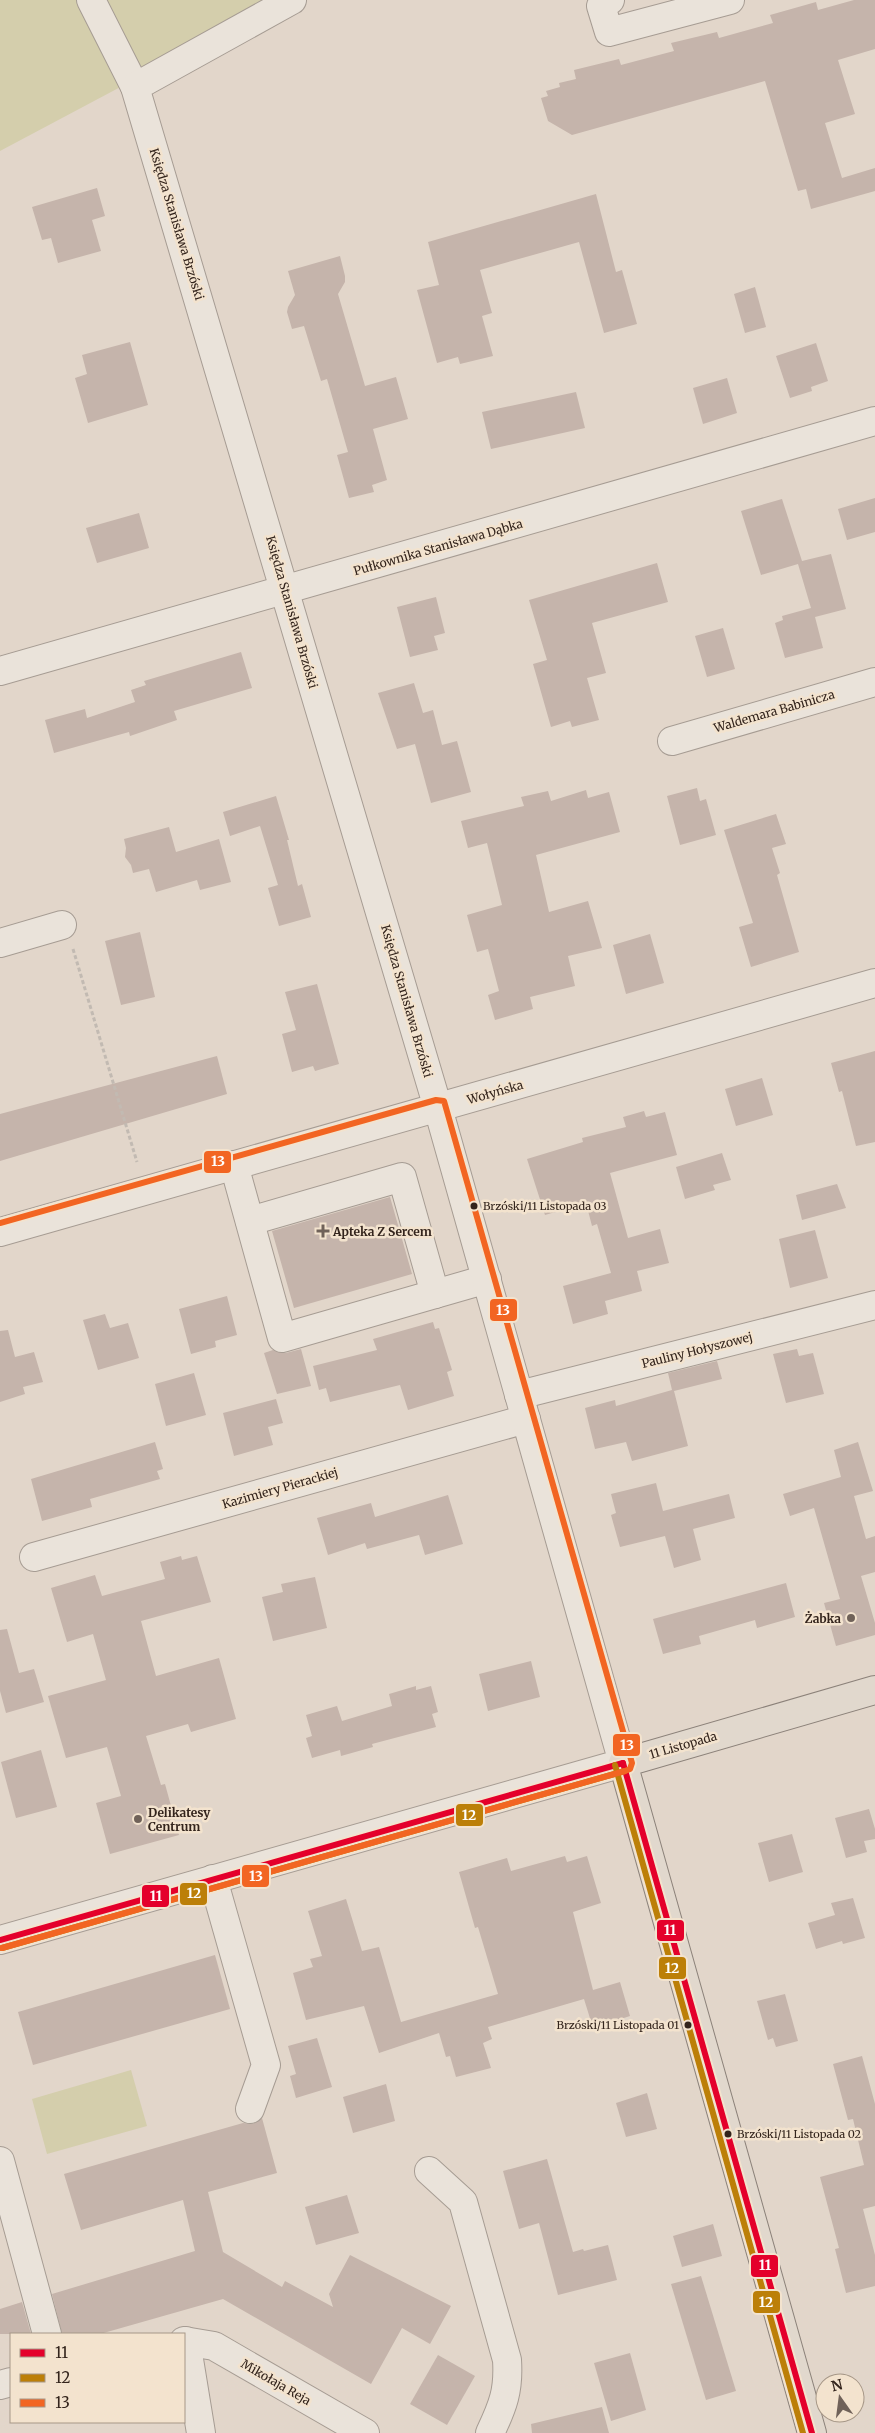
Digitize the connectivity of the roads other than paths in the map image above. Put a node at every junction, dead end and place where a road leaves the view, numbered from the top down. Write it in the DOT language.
graph roads {
  1 [pos="91,0"];
  2 [pos="292,0"];
  3 [pos="610,0"];
  4 [pos="730,0"];
  5 [pos="135,88"];
  6 [pos="875,421"];
  7 [pos="286,591"];
  8 [pos="0,671"];
  9 [pos="875,682"];
  10 [pos="672,741"];
  11 [pos="62,925"];
  12 [pos="0,943"];
  13 [pos="875,983"];
  14 [pos="438,1108"];
  15 [pos="234,1165"];
  16 [pos="250,1221"];
  17 [pos="0,1232"];
  18 [pos="487,1279"];
  19 [pos="435,1294"];
  20 [pos="875,1305"];
  21 [pos="523,1407"];
  22 [pos="34,1557"];
  23 [pos="875,1690"];
  24 [pos="623,1763"];
  25 [pos="213,1879"];
  26 [pos="0,1940"];
  27 [pos="250,2109"];
  28 [pos="0,2161"];
  29 [pos="429,2171"];
  30 [pos="47,2333"];
  31 [pos="185,2341"];
  32 [pos="202,2433"];
  33 [pos="366,2433"];
  34 [pos="490,2433"];
  35 [pos="812,2433"];
  1 -- 5 [label="street, Księdza Stanisława Brzóski"];
  2 -- 5 [label="street"];
  3 -- 4 [label="street"];
  5 -- 7 [label="street, Księdza Stanisława Brzóski"];
  6 -- 7 [label="street, Pułkownika Stanisława Dąbka"];
  7 -- 8 [label="street, Pułkownika Stanisława Dąbka"];
  7 -- 14 [label="street, Księdza Stanisława Brzóski"];
  9 -- 10 [label="street, Waldemara Babinicza"];
  11 -- 12 [label="street"];
  13 -- 14 [label="street, Wołyńska"];
  14 -- 15 [label="street, Wołyńska"];
  14 -- 18 [label="street, Księdza Stanisława Brzóski"];
  15 -- 16 [label="street"];
  15 -- 17 [label="street, Wołyńska"];
  16 -- 19 [label="street"];
  16 -- 19 [label="street"];
  18 -- 19 [label="street"];
  18 -- 21 [label="street, Księdza Stanisława Brzóski"];
  20 -- 21 [label="street, Pauliny Hołyszowej"];
  21 -- 22 [label="street, Kazimiery Pierackiej"];
  21 -- 24 [label="street, Księdza Stanisława Brzóski"];
  23 -- 24 [label="main road, 11 Listopada"];
  24 -- 25 [label="street, 11 Listopada"];
  24 -- 35 [label="main road, Księdza Stanisława Brzóski"];
  25 -- 26 [label="street, 11 Listopada"];
  25 -- 27 [label="street"];
  28 -- 30 [label="street"];
  29 -- 34 [label="street"];
  31 -- 32 [label="street"];
  31 -- 33 [label="street, Mikołaja Reja"];
}
